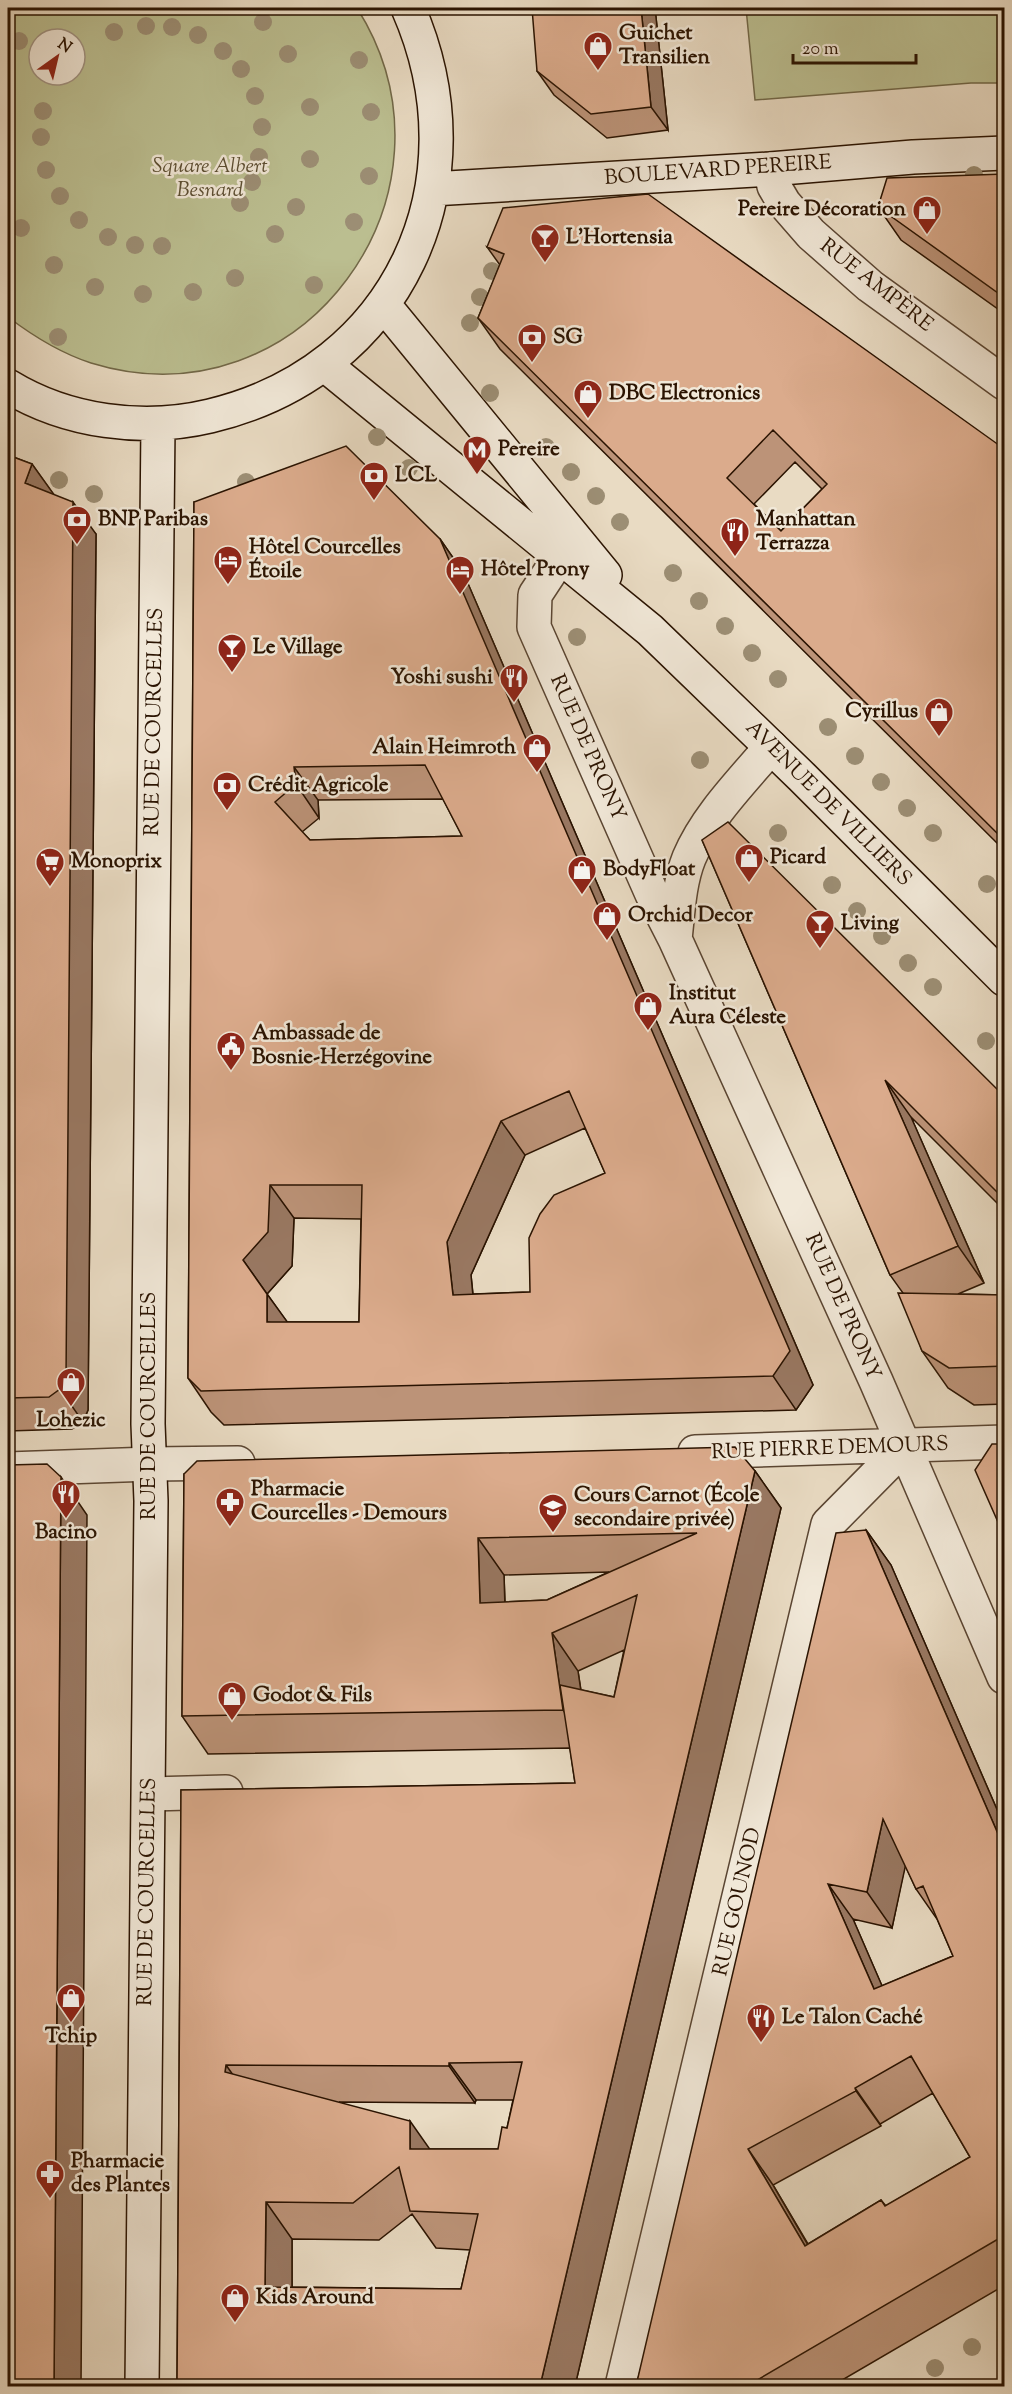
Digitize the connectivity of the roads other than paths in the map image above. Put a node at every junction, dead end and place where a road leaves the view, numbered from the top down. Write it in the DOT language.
graph roads {
  1 [pos="408,8"];
  2 [pos="1005,153"];
  3 [pos="770,169"];
  4 [pos="432,189"];
  5 [pos="383,304"];
  6 [pos="324,364"];
  7 [pos="1005,383"];
  8 [pos="8,386"];
  9 [pos="158,425"];
  10 [pos="560,556"];
  11 [pos="650,630"];
  12 [pos="771,747"];
  13 [pos="675,939"];
  14 [pos="1005,979"];
  15 [pos="1005,1442"];
  16 [pos="905,1446"];
  17 [pos="669,1453"];
  18 [pos="267,1462"];
  19 [pos="151,1464"];
  20 [pos="8,1469"];
  21 [pos="1005,1677"];
  22 [pos="258,1791"];
  23 [pos="150,1794"];
  24 [pos="142,2386"];
  25 [pos="622,2386"];
  1 -- 4 [label="street"];
  2 -- 3 [label="street, BOULEVARD PEREIRE"];
  3 -- 4 [label="street, BOULEVARD PEREIRE"];
  3 -- 7 [label="street, RUE AMPÈRE"];
  4 -- 5 [label="street"];
  5 -- 6 [label="street"];
  5 -- 11 [label="street, AVENUE DE VILLIERS"];
  6 -- 9 [label="street"];
  6 -- 10 [label="street, AVENUE DE VILLIERS"];
  8 -- 9 [label="street"];
  9 -- 19 [label="street, RUE DE COURCELLES"];
  10 -- 11 [label="street, AVENUE DE VILLIERS"];
  10 -- 13 [label="street, RUE DE PRONY"];
  11 -- 12 [label="street, AVENUE DE VILLIERS"];
  12 -- 13 [label="street"];
  12 -- 14 [label="street, AVENUE DE VILLIERS"];
  13 -- 16 [label="street, RUE DE PRONY"];
  15 -- 16 [label="street, RUE PIERRE DEMOURS"];
  16 -- 17 [label="street, RUE PIERRE DEMOURS"];
  16 -- 21 [label="street, RUE DE PRONY"];
  16 -- 25 [label="street, RUE GOUNOD"];
  18 -- 19 [label="street"];
  19 -- 20 [label="street"];
  19 -- 23 [label="street, RUE DE COURCELLES"];
  22 -- 23 [label="street"];
  23 -- 24 [label="street, RUE DE COURCELLES"];
}
